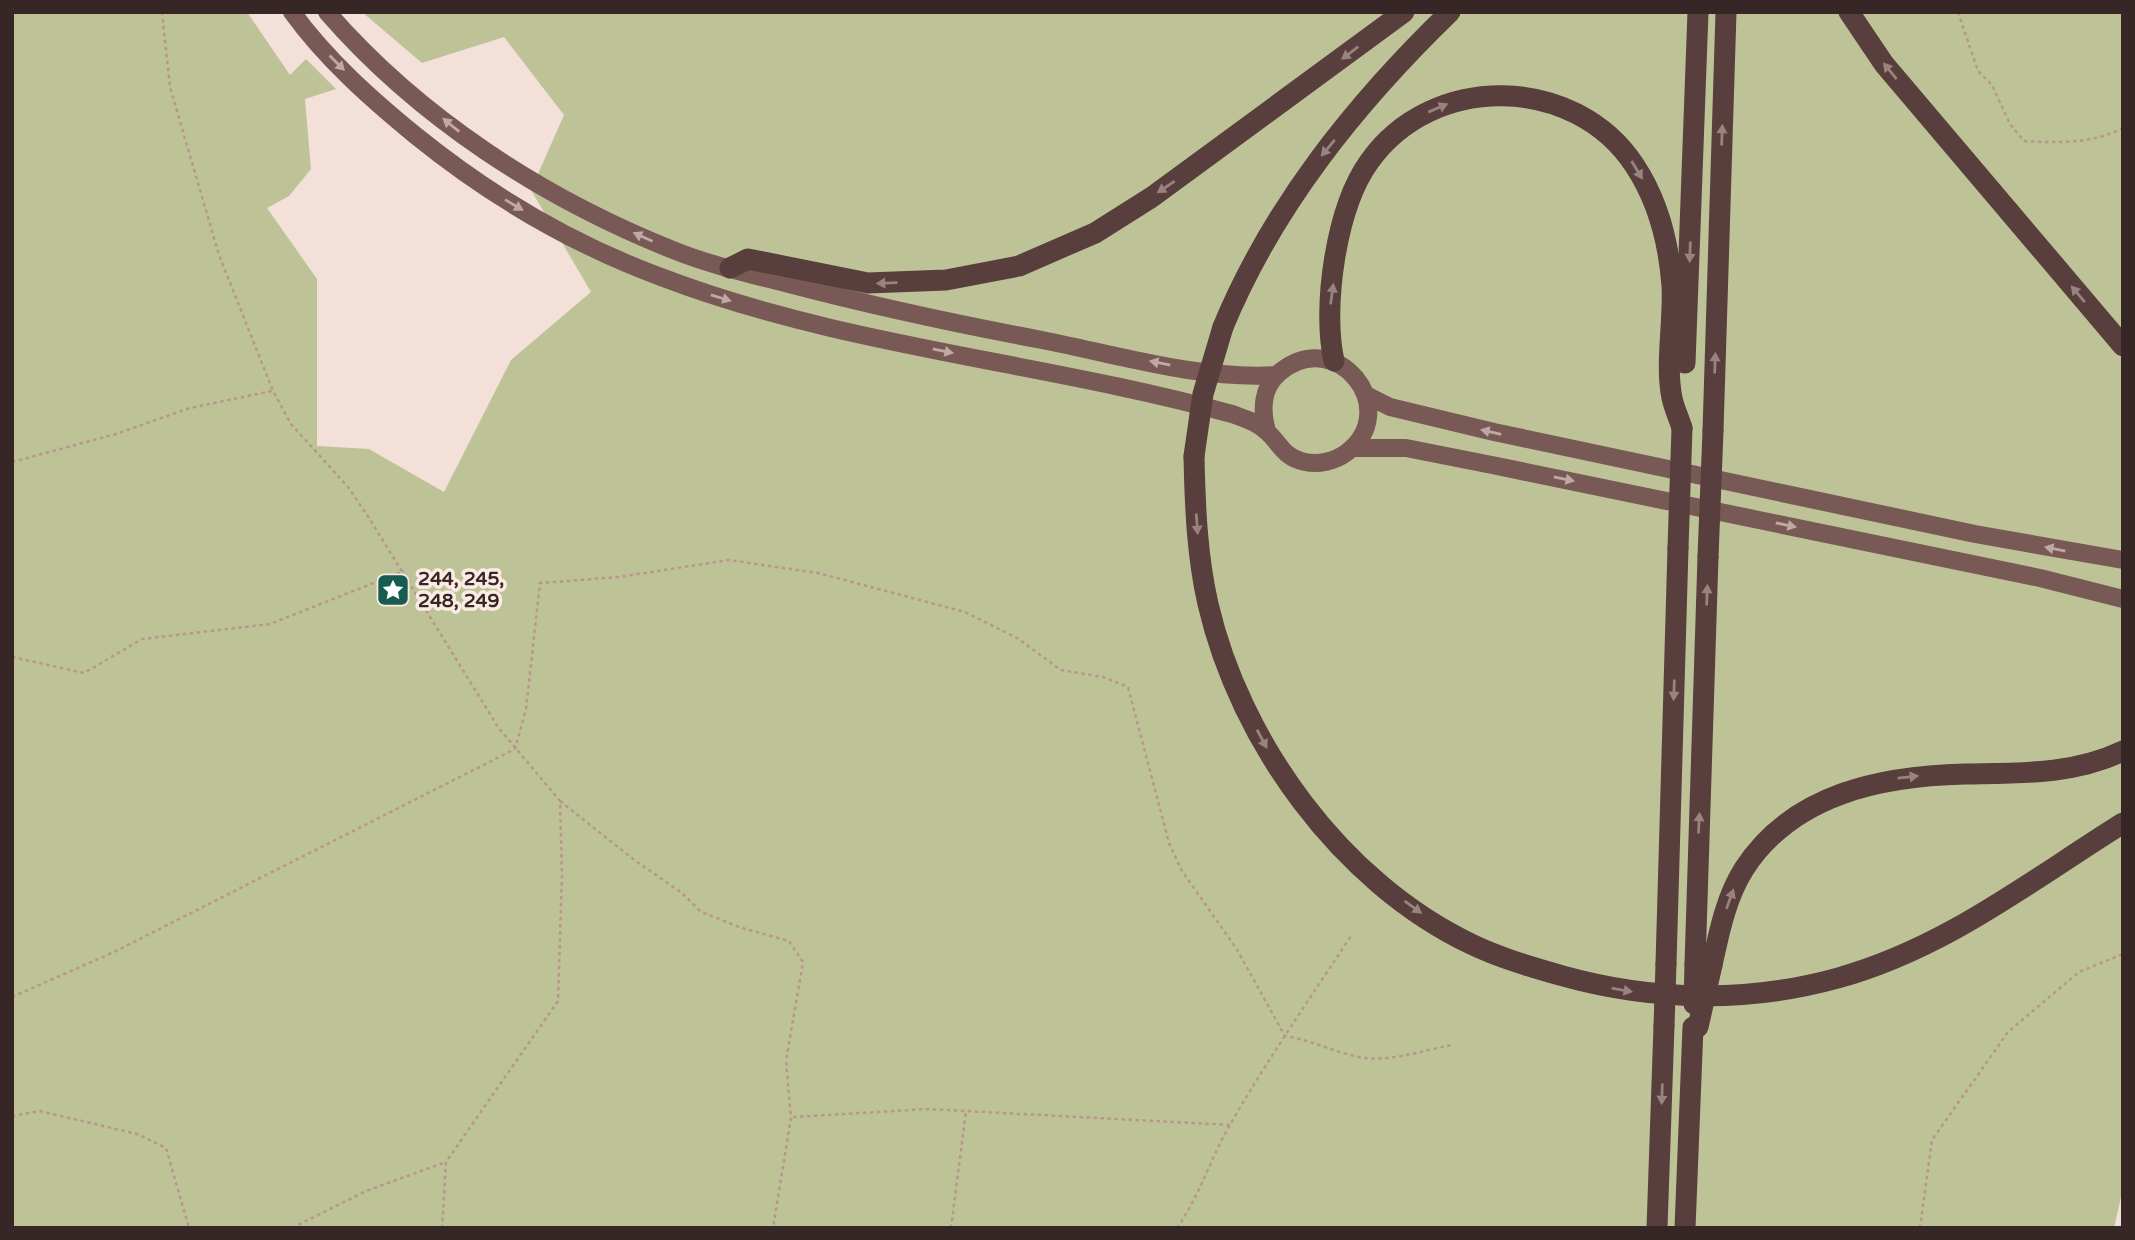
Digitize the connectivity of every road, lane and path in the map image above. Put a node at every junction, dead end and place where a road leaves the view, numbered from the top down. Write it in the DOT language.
graph roads {
  1 [pos="162,12"];
  2 [pos="292,12"];
  3 [pos="327,12"];
  4 [pos="1404,12"];
  5 [pos="1450,12"];
  6 [pos="1698,12"];
  7 [pos="1726,12"];
  8 [pos="1849,12"];
  9 [pos="1958,12"];
  10 [pos="2123,128"];
  11 [pos="730,268"];
  12 [pos="2123,346"];
  13 [pos="1334,361"];
  14 [pos="1277,375"];
  15 [pos="273,391"];
  16 [pos="1366,395"];
  17 [pos="1682,428"];
  18 [pos="1267,431"];
  19 [pos="1352,449"];
  20 [pos="12,462"];
  21 [pos="2123,560"];
  22 [pos="404,571"];
  23 [pos="2123,599"];
  24 [pos="12,657"];
  25 [pos="514,749"];
  26 [pos="2123,751"];
  27 [pos="560,801"];
  28 [pos="2123,823"];
  29 [pos="1350,936"];
  30 [pos="2123,954"];
  31 [pos="1703,965"];
  32 [pos="12,997"];
  33 [pos="1285,1037"];
  34 [pos="1452,1045"];
  35 [pos="966,1111"];
  36 [pos="12,1116"];
  37 [pos="791,1118"];
  38 [pos="1230,1125"];
  39 [pos="446,1162"];
  40 [pos="189,1228"];
  41 [pos="292,1228"];
  42 [pos="442,1228"];
  43 [pos="773,1228"];
  44 [pos="951,1228"];
  45 [pos="1177,1228"];
  46 [pos="1657,1228"];
  47 [pos="1685,1228"];
  48 [pos="1920,1228"];
  1 -- 15 [label="path"];
  2 -- 18 [label="main road, one-way"];
  11 -- 3 [label="main road, one-way"];
  4 -- 11 [label="highway, one-way"];
  5 -- 28 [label="highway, one-way, bridge"];
  6 -- 17 [label="highway, one-way"];
  31 -- 7 [label="highway, one-way, bridge"];
  12 -- 8 [label="highway, one-way"];
  9 -- 10 [label="path"];
  14 -- 11 [label="main road, one-way"];
  13 -- 14 [label="main road"];
  13 -- 16 [label="main road"];
  13 -- 17 [label="highway, one-way"];
  14 -- 18 [label="main road"];
  15 -- 20 [label="path"];
  15 -- 22 [label="path"];
  16 -- 19 [label="main road"];
  21 -- 16 [label="main road, one-way"];
  17 -- 46 [label="highway, one-way, bridge"];
  18 -- 19 [label="main road"];
  19 -- 23 [label="main road, one-way"];
  22 -- 24 [label="path"];
  22 -- 25 [label="path"];
  25 -- 27 [label="path"];
  25 -- 32 [label="path"];
  25 -- 33 [label="path"];
  31 -- 26 [label="highway, one-way"];
  27 -- 37 [label="path"];
  27 -- 39 [label="path"];
  29 -- 33 [label="path"];
  30 -- 48 [label="path"];
  31 -- 47 [label="highway, bridge"];
  33 -- 34 [label="path"];
  33 -- 38 [label="path"];
  35 -- 37 [label="path"];
  35 -- 38 [label="path"];
  35 -- 44 [label="path"];
  36 -- 40 [label="path"];
  37 -- 43 [label="path"];
  38 -- 45 [label="path"];
  39 -- 41 [label="path"];
  39 -- 42 [label="path"];
}
